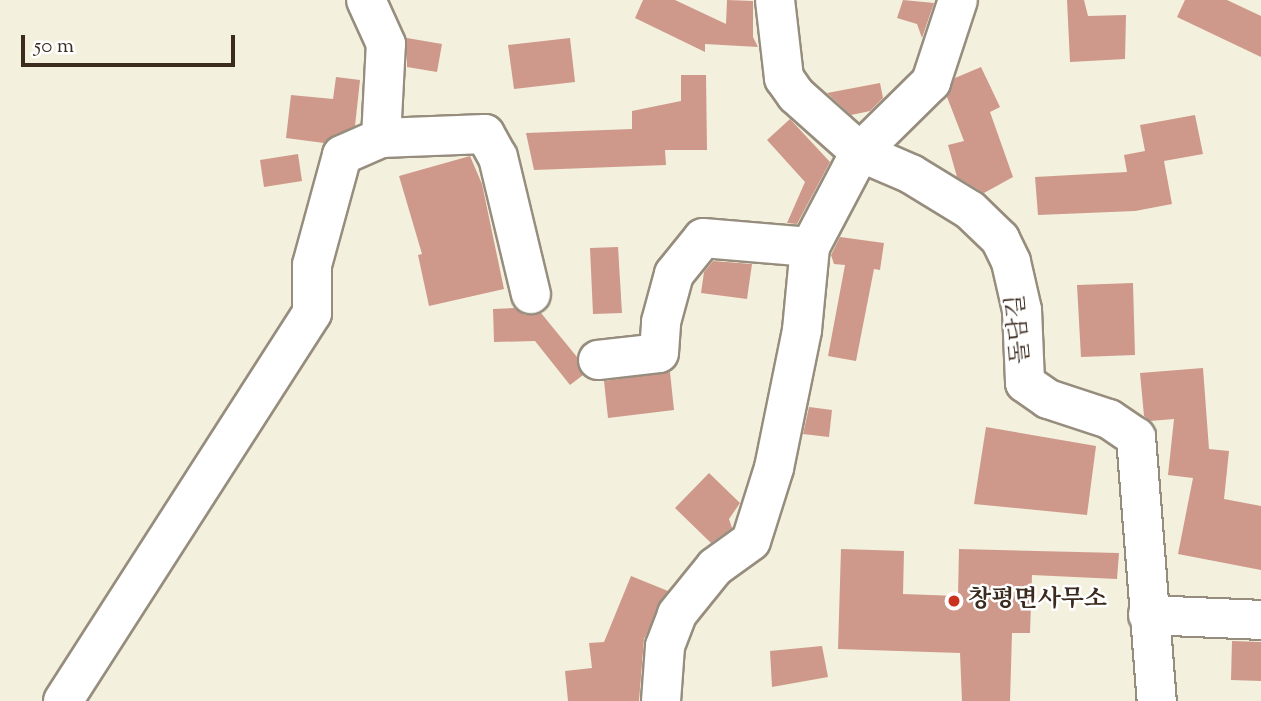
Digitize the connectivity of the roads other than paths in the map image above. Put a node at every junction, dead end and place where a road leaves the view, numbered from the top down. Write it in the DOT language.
graph roads {
  1 [pos="366,0"];
  2 [pos="775,0"];
  3 [pos="958,0"];
  4 [pos="381,138"];
  5 [pos="860,152"];
  6 [pos="810,247"];
  7 [pos="531,294"];
  8 [pos="598,360"];
  9 [pos="1148,615"];
  10 [pos="1261,620"];
  11 [pos="63,701"];
  12 [pos="661,701"];
  13 [pos="1157,701"];
  1 -- 4 [label="street"];
  2 -- 5 [label="street, 돌담길"];
  3 -- 5 [label="street"];
  4 -- 7 [label="street"];
  4 -- 11 [label="street"];
  5 -- 6 [label="street"];
  5 -- 9 [label="street, 돌담길"];
  6 -- 8 [label="street"];
  6 -- 12 [label="street"];
  9 -- 10 [label="street"];
  9 -- 13 [label="street, 돌담길"];
}
